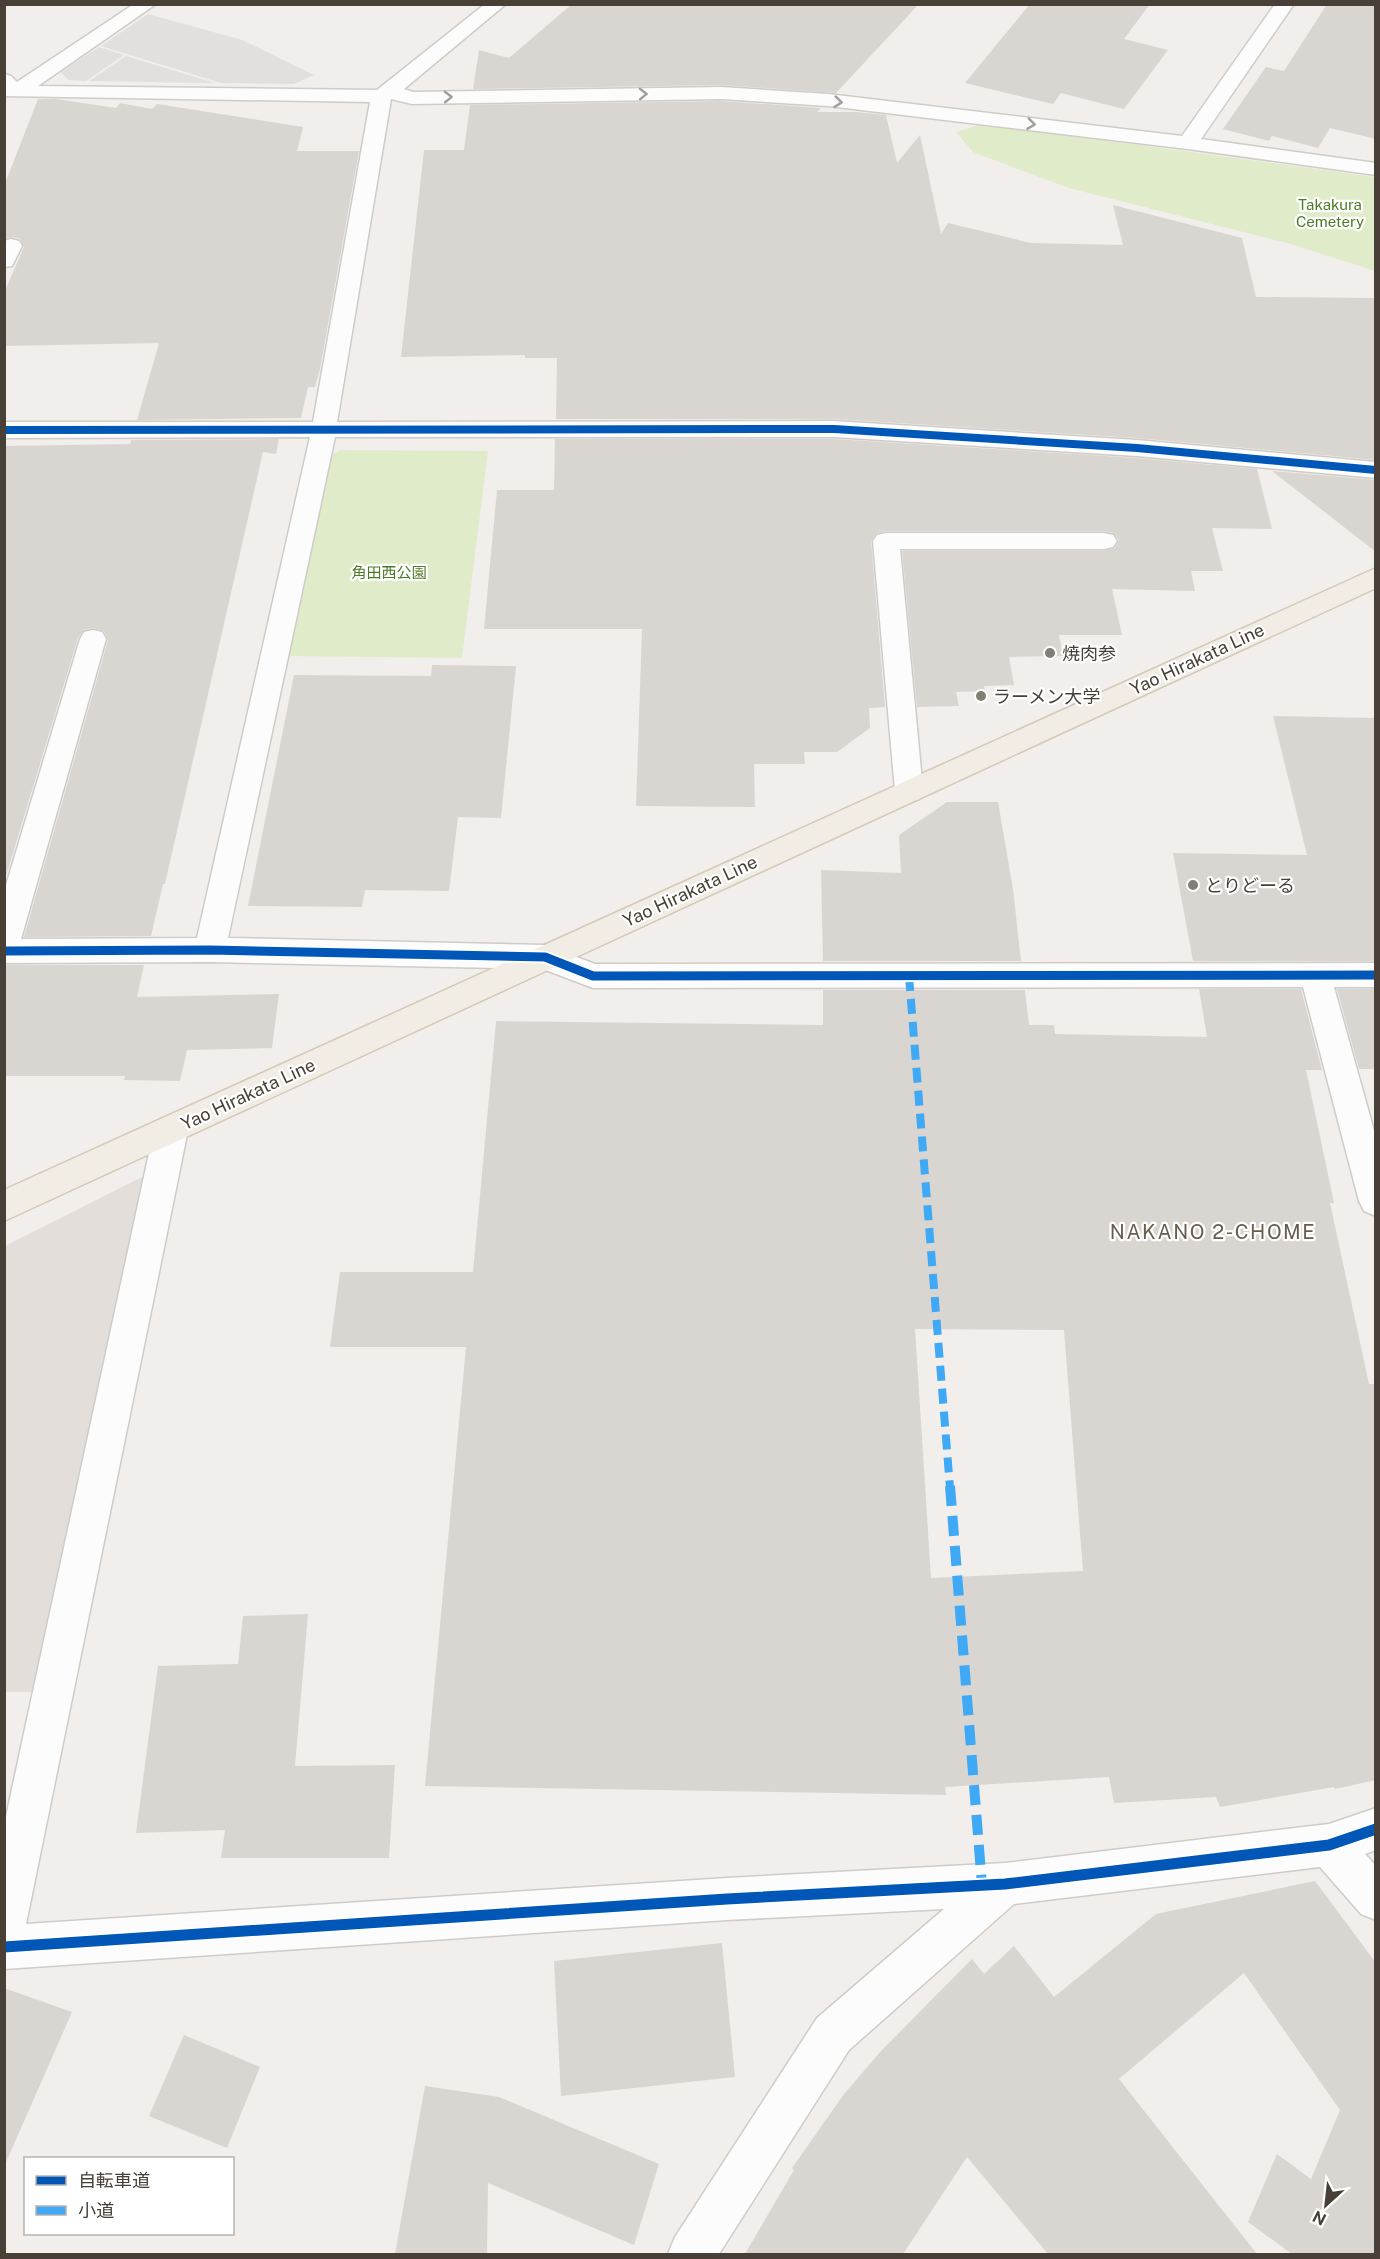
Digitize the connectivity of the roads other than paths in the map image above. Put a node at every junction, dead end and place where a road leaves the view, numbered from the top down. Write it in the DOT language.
graph roads {
  1 [pos="147,4"];
  2 [pos="497,4"];
  3 [pos="1285,4"];
  4 [pos="8,88"];
  5 [pos="386,93"];
  6 [pos="1188,143"];
  7 [pos="1376,169"];
  8 [pos="4,430"];
  9 [pos="324,430"];
  10 [pos="1376,470"];
  11 [pos="1104,541"];
  12 [pos="1376,578"];
  13 [pos="93,639"];
  14 [pos="909,791"];
  15 [pos="4,945"];
  16 [pos="210,950"];
  17 [pos="4,951"];
  18 [pos="544,957"];
  19 [pos="1315,975"];
  20 [pos="1376,975"];
  21 [pos="171,1130"];
  22 [pos="1376,1202"];
  23 [pos="4,1206"];
  24 [pos="1376,1829"];
  25 [pos="1329,1845"];
  26 [pos="1005,1884"];
  27 [pos="1376,1899"];
  28 [pos="4,1928"];
  29 [pos="4,1947"];
  30 [pos="692,2254"];
  1 -- 4 [label="street"];
  2 -- 5 [label="street"];
  3 -- 6 [label="street"];
  4 -- 5 [label="street"];
  5 -- 6 [label="street, one-way"];
  5 -- 9 [label="street"];
  6 -- 7 [label="street"];
  8 -- 9 [label="street"];
  9 -- 10 [label="street"];
  9 -- 16 [label="street"];
  11 -- 14 [label="street"];
  12 -- 14 [label="main road, Yao Hirakata Line"];
  13 -- 15 [label="street"];
  14 -- 18 [label="main road, Yao Hirakata Line"];
  16 -- 17 [label="street"];
  16 -- 18 [label="street"];
  18 -- 19 [label="street"];
  18 -- 21 [label="main road, Yao Hirakata Line"];
  19 -- 20 [label="street"];
  19 -- 22 [label="street"];
  21 -- 23 [label="main road, Yao Hirakata Line"];
  21 -- 28 [label="street"];
  24 -- 25 [label="street"];
  25 -- 26 [label="street"];
  25 -- 27 [label="street"];
  26 -- 29 [label="street"];
  26 -- 30 [label="street"];
}
